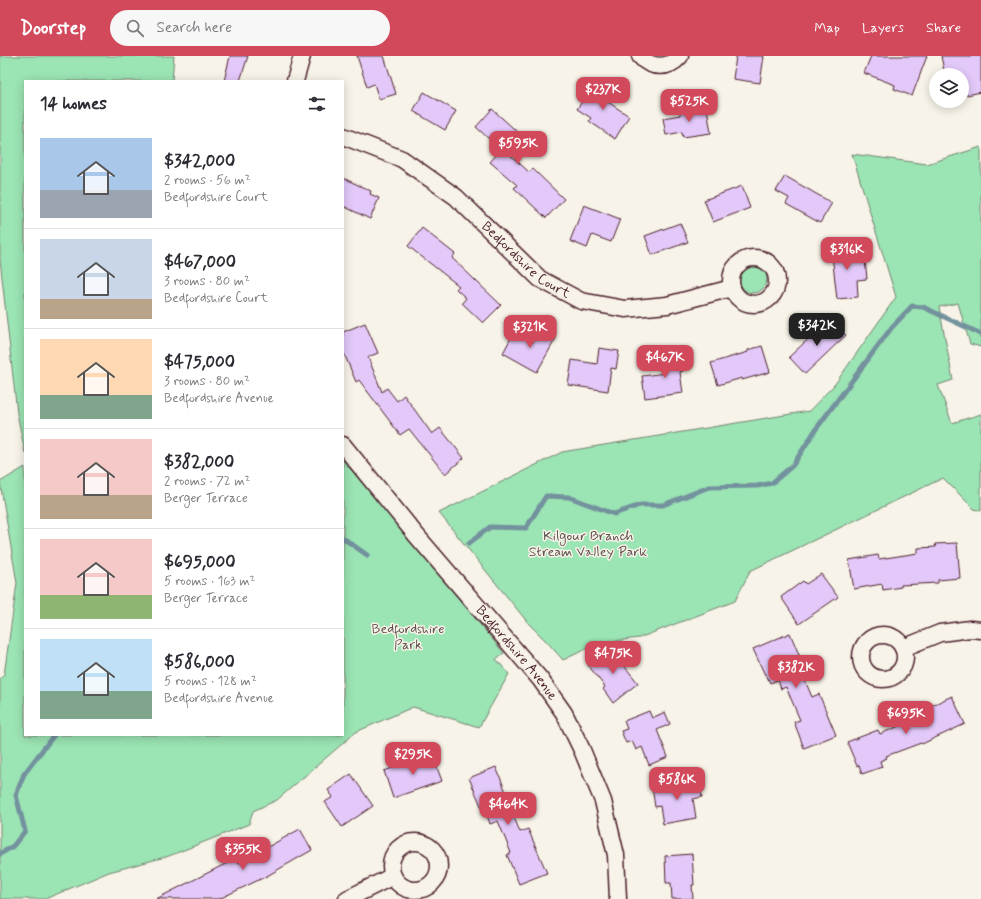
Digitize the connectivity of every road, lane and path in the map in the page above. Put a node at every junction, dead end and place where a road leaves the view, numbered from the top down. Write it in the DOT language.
graph roads {
  1 [pos="302,56"];
  2 [pos="640,56"];
  3 [pos="680,56"];
  4 [pos="295,80"];
  5 [pos="344,136"];
  6 [pos="732,288"];
  7 [pos="344,445"];
  8 [pos="981,630"];
  9 [pos="904,648"];
  10 [pos="393,876"];
  11 [pos="347,899"];
  12 [pos="618,899"];
  1 -- 4 [label="street"];
  2 -- 3 [label="street"];
  5 -- 6 [label="street, Bedfordshire Court"];
  7 -- 12 [label="street, Bedfordshire Avenue"];
  8 -- 9 [label="street"];
  10 -- 11 [label="street"];
}
